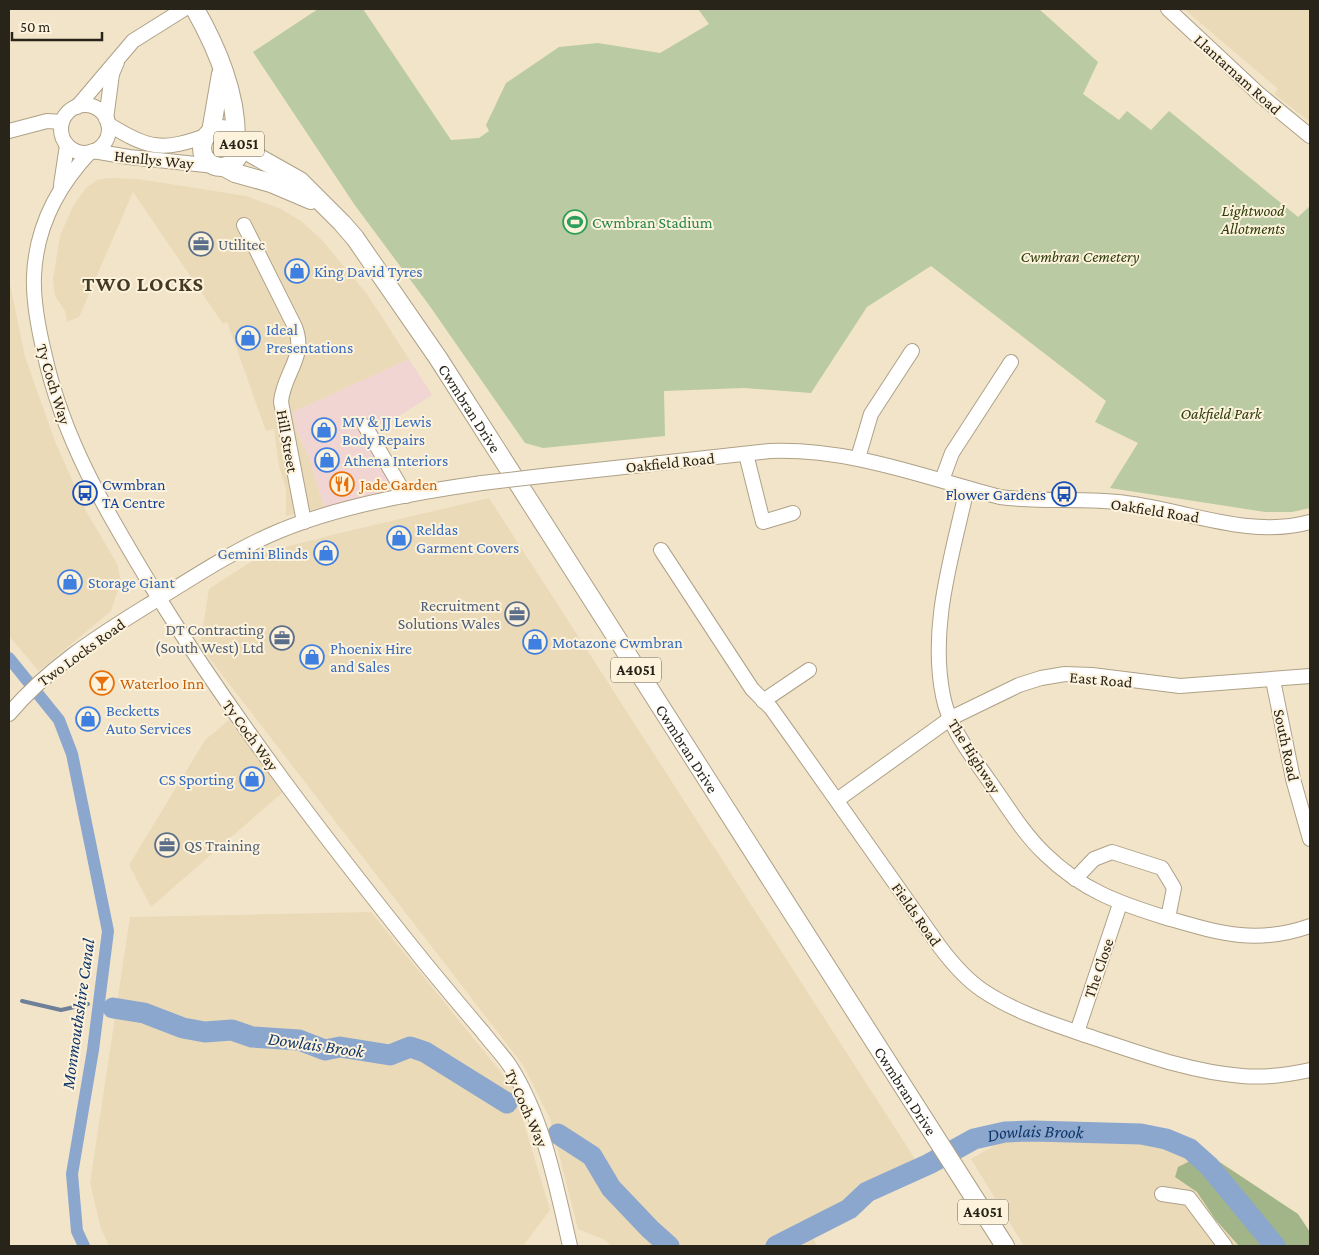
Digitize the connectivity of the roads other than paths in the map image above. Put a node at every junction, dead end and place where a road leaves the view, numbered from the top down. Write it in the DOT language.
graph roads {
  1 [pos="184,9"];
  2 [pos="195,9"];
  3 [pos="1168,9"];
  4 [pos="119,57"];
  5 [pos="221,66"];
  6 [pos="77,107"];
  7 [pos="107,121"];
  8 [pos="62,122"];
  9 [pos="9,131"];
  10 [pos="209,134"];
  11 [pos="1310,136"];
  12 [pos="237,140"];
  13 [pos="67,144"];
  14 [pos="92,152"];
  15 [pos="220,166"];
  16 [pos="61,186"];
  17 [pos="327,209"];
  18 [pos="244,226"];
  19 [pos="912,351"];
  20 [pos="1011,362"];
  21 [pos="365,426"];
  22 [pos="746,454"];
  23 [pos="858,458"];
  24 [pos="942,480"];
  25 [pos="966,488"];
  26 [pos="406,496"];
  27 [pos="793,512"];
  28 [pos="304,522"];
  29 [pos="1310,522"];
  30 [pos="661,550"];
  31 [pos="159,598"];
  32 [pos="809,670"];
  33 [pos="1310,676"];
  34 [pos="1273,680"];
  35 [pos="763,700"];
  36 [pos="9,714"];
  37 [pos="951,718"];
  38 [pos="837,800"];
  39 [pos="1310,839"];
  40 [pos="1075,879"];
  41 [pos="1120,904"];
  42 [pos="1168,918"];
  43 [pos="1310,926"];
  44 [pos="1077,1032"];
  45 [pos="1310,1070"];
  46 [pos="1162,1194"];
  47 [pos="570,1246"];
  48 [pos="1005,1246"];
  49 [pos="1226,1246"];
  1 -- 4 [label="street"];
  2 -- 5 [label="main road, A4051"];
  3 -- 11 [label="street, Llantarnam Road"];
  4 -- 6 [label="street"];
  4 -- 7 [label="street"];
  5 -- 10 [label="main road, A4051"];
  5 -- 12 [label="main road, A4051"];
  6 -- 7 [label="street"];
  6 -- 8 [label="street"];
  7 -- 10 [label="street, Henllys Way"];
  7 -- 14 [label="street"];
  8 -- 9 [label="street"];
  8 -- 13 [label="street"];
  10 -- 12 [label="main road, A4051"];
  10 -- 15 [label="main road, A4051"];
  12 -- 15 [label="main road, A4051"];
  12 -- 17 [label="main road, A4051"];
  13 -- 14 [label="street"];
  13 -- 16 [label="street, Ty Coch Way"];
  14 -- 15 [label="street, Henllys Way"];
  14 -- 16 [label="street, Ty Coch Way"];
  15 -- 17 [label="main road, A4051"];
  16 -- 31 [label="street, Ty Coch Way"];
  17 -- 48 [label="main road, Cwmbran Drive / A4051"];
  18 -- 28 [label="street, Hill Street"];
  19 -- 23 [label="street"];
  20 -- 24 [label="street"];
  21 -- 26 [label="street"];
  22 -- 23 [label="street, Oakfield Road"];
  22 -- 26 [label="street, Oakfield Road, bridge"];
  22 -- 27 [label="street"];
  23 -- 24 [label="street, Oakfield Road"];
  24 -- 25 [label="street, Oakfield Road"];
  25 -- 29 [label="street, Oakfield Road"];
  25 -- 37 [label="street, The Highway"];
  26 -- 28 [label="street, Oakfield Road"];
  28 -- 31 [label="street, Two Locks Road"];
  30 -- 35 [label="street, Fields Road"];
  31 -- 36 [label="street, Two Locks Road"];
  31 -- 47 [label="street, Ty Coch Way"];
  32 -- 35 [label="street"];
  33 -- 34 [label="street, East Road"];
  34 -- 37 [label="street, East Road"];
  34 -- 39 [label="street, South Road"];
  35 -- 38 [label="street, Fields Road"];
  37 -- 38 [label="street, East Road"];
  37 -- 40 [label="street, The Highway"];
  38 -- 44 [label="street, Fields Road"];
  40 -- 41 [label="street, The Highway"];
  40 -- 42 [label="street"];
  41 -- 42 [label="street, The Highway"];
  41 -- 44 [label="street, The Close"];
  42 -- 43 [label="street, The Highway"];
  44 -- 45 [label="street, Fields Road"];
  46 -- 49 [label="street"];
}
